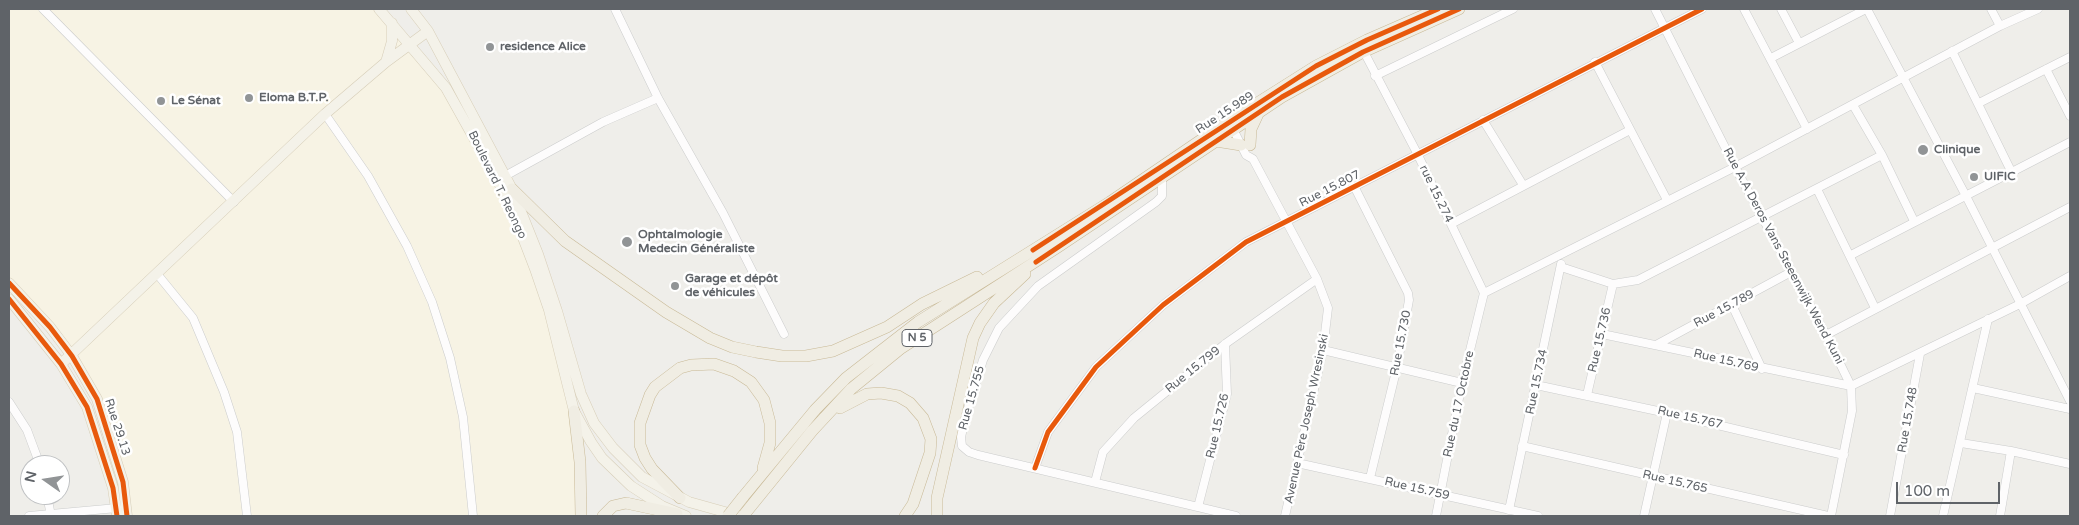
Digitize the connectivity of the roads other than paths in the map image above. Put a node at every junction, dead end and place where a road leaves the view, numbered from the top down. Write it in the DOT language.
graph roads {
  1 [pos="42,9"];
  2 [pos="379,9"];
  3 [pos="615,9"];
  4 [pos="1438,9"];
  5 [pos="1459,9"];
  6 [pos="1513,9"];
  7 [pos="1655,9"];
  8 [pos="1702,9"];
  9 [pos="1744,9"];
  10 [pos="1781,9"];
  11 [pos="1866,9"];
  12 [pos="1991,9"];
  13 [pos="2038,9"];
  14 [pos="414,11"];
  15 [pos="392,22"];
  16 [pos="2000,26"];
  17 [pos="1664,28"];
  18 [pos="428,31"];
  19 [pos="410,44"];
  20 [pos="1798,44"];
  21 [pos="1361,48"];
  22 [pos="1952,52"];
  23 [pos="2070,57"];
  24 [pos="1771,58"];
  25 [pos="386,62"];
  26 [pos="1595,62"];
  27 [pos="2046,69"];
  28 [pos="1375,76"];
  29 [pos="1904,77"];
  30 [pos="658,98"];
  31 [pos="1979,103"];
  32 [pos="1853,105"];
  33 [pos="1260,111"];
  34 [pos="325,114"];
  35 [pos="2070,116"];
  36 [pos="1483,120"];
  37 [pos="1235,123"];
  38 [pos="1808,129"];
  39 [pos="1630,130"];
  40 [pos="1216,141"];
  41 [pos="2070,142"];
  42 [pos="1246,145"];
  43 [pos="1417,153"];
  44 [pos="1882,155"];
  45 [pos="1735,168"];
  46 [pos="2011,171"];
  47 [pos="505,176"];
  48 [pos="1162,178"];
  49 [pos="1523,185"];
  50 [pos="1355,188"];
  51 [pos="512,189"];
  52 [pos="1817,189"];
  53 [pos="1966,196"];
  54 [pos="1667,200"];
  55 [pos="234,202"];
  56 [pos="2070,207"];
  57 [pos="1761,217"];
  58 [pos="1914,221"];
  59 [pos="1286,222"];
  60 [pos="1451,224"];
  61 [pos="1992,250"];
  62 [pos="1562,254"];
  63 [pos="1851,255"];
  64 [pos="1034,256"];
  65 [pos="1561,267"];
  66 [pos="1791,272"];
  67 [pos="158,275"];
  68 [pos="2070,276"];
  69 [pos="1317,279"];
  70 [pos="9,283"];
  71 [pos="1614,284"];
  72 [pos="1484,292"];
  73 [pos="10,301"];
  74 [pos="2020,304"];
  75 [pos="1732,305"];
  76 [pos="1875,308"];
  77 [pos="1988,319"];
  78 [pos="784,334"];
  79 [pos="1602,334"];
  80 [pos="1826,336"];
  81 [pos="1225,344"];
  82 [pos="1656,345"];
  83 [pos="1323,350"];
  84 [pos="1920,354"];
  85 [pos="72,356"];
  86 [pos="62,364"];
  87 [pos="1398,367"];
  88 [pos="1762,369"];
  89 [pos="1462,383"];
  90 [pos="1536,385"];
  91 [pos="1851,386"];
  92 [pos="1973,388"];
  93 [pos="1587,395"];
  94 [pos="2070,401"];
  95 [pos="9,402"];
  96 [pos="2070,409"];
  97 [pos="574,411"];
  98 [pos="1667,412"];
  99 [pos="812,431"];
  100 [pos="1961,443"];
  101 [pos="1522,446"];
  102 [pos="2011,451"];
  103 [pos="37,455"];
  104 [pos="1844,455"];
  105 [pos="1297,463"];
  106 [pos="2070,464"];
  107 [pos="1035,468"];
  108 [pos="1652,477"];
  109 [pos="758,478"];
  110 [pos="1370,478"];
  111 [pos="1095,482"];
  112 [pos="1440,495"];
  113 [pos="680,498"];
  114 [pos="1198,507"];
  115 [pos="1509,510"];
  116 [pos="117,512"];
  117 [pos="51,515"];
  118 [pos="681,515"];
  119 [pos="29,516"];
  120 [pos="127,516"];
  121 [pos="247,516"];
  122 [pos="473,516"];
  123 [pos="581,516"];
  124 [pos="602,516"];
  125 [pos="728,516"];
  126 [pos="739,516"];
  127 [pos="743,516"];
  128 [pos="906,516"];
  129 [pos="937,516"];
  130 [pos="1236,516"];
  131 [pos="1285,516"];
  132 [pos="1436,516"];
  133 [pos="1538,516"];
  134 [pos="1644,516"];
  135 [pos="1830,516"];
  136 [pos="1890,516"];
  137 [pos="1943,516"];
  138 [pos="2000,516"];
  1 -- 55 [label="street"];
  2 -- 15 [label="main road, Boulevard T. Reongo"];
  3 -- 30 [label="street"];
  4 -- 21 [label="highway, Rue 15.989 / N 5"];
  5 -- 21 [label="highway, N 5"];
  6 -- 28 [label="street"];
  7 -- 17 [label="street, Rue A.A Deros Vans Steeenwijk Wend Kuni"];
  8 -- 17 [label="street, Rue 15.807"];
  9 -- 24 [label="street"];
  10 -- 20 [label="street"];
  11 -- 20 [label="street"];
  11 -- 29 [label="street"];
  12 -- 16 [label="street"];
  13 -- 16 [label="street"];
  14 -- 18 [label="main road, Boulevard T. Reongo"];
  15 -- 19 [label="main road, Boulevard T. Reongo"];
  15 -- 25 [label="main road"];
  16 -- 22 [label="street"];
  17 -- 26 [label="street, Rue 15.807"];
  17 -- 45 [label="street, Rue A.A Deros Vans Steeenwijk Wend Kuni"];
  18 -- 19 [label="main road"];
  18 -- 47 [label="main road, Boulevard T. Reongo"];
  19 -- 25 [label="main road"];
  19 -- 97 [label="main road, Boulevard T. Reongo"];
  20 -- 24 [label="street"];
  21 -- 28 [label="street, rue 15.274"];
  21 -- 33 [label="highway, N 5"];
  21 -- 37 [label="highway, Rue 15.989 / N 5"];
  22 -- 29 [label="street"];
  22 -- 31 [label="street"];
  23 -- 27 [label="street"];
  24 -- 38 [label="street"];
  25 -- 34 [label="main road"];
  26 -- 36 [label="street, Rue 15.807"];
  26 -- 39 [label="street"];
  27 -- 31 [label="street"];
  27 -- 35 [label="street"];
  28 -- 43 [label="street, rue 15.274"];
  29 -- 32 [label="street"];
  29 -- 53 [label="street"];
  30 -- 47 [label="street"];
  30 -- 78 [label="street"];
  31 -- 46 [label="street"];
  32 -- 38 [label="street"];
  32 -- 44 [label="street"];
  33 -- 37 [label="highway, N 5"];
  33 -- 42 [label="highway"];
  34 -- 55 [label="main road"];
  34 -- 122 [label="street"];
  36 -- 43 [label="street, Rue 15.807"];
  36 -- 49 [label="street"];
  37 -- 40 [label="highway, N 5"];
  37 -- 42 [label="street, Avenue Père Joseph Wresinski"];
  37 -- 64 [label="highway, Rue 15.989 / N 5"];
  38 -- 45 [label="street"];
  39 -- 49 [label="street"];
  39 -- 54 [label="street"];
  40 -- 42 [label="highway"];
  40 -- 48 [label="highway, N 5"];
  41 -- 46 [label="street"];
  42 -- 59 [label="street, Avenue Père Joseph Wresinski"];
  43 -- 50 [label="street, Rue 15.807"];
  43 -- 60 [label="street, rue 15.274"];
  44 -- 52 [label="street"];
  44 -- 58 [label="street"];
  45 -- 54 [label="street"];
  45 -- 57 [label="street, Rue A.A Deros Vans Steeenwijk Wend Kuni"];
  46 -- 53 [label="street"];
  47 -- 51 [label="main road, Boulevard T. Reongo"];
  48 -- 64 [label="highway, N 5"];
  48 -- 107 [label="street, Rue 15.755"];
  49 -- 60 [label="street"];
  50 -- 59 [label="street, Rue 15.807"];
  50 -- 87 [label="street, Rue 15.730"];
  51 -- 64 [label="highway"];
  51 -- 113 [label="main road, Boulevard T. Reongo"];
  52 -- 57 [label="street"];
  52 -- 63 [label="street"];
  53 -- 58 [label="street"];
  53 -- 61 [label="street"];
  54 -- 62 [label="street"];
  55 -- 67 [label="main road"];
  56 -- 61 [label="street"];
  57 -- 66 [label="street, Rue A.A Deros Vans Steeenwijk Wend Kuni"];
  57 -- 71 [label="street"];
  58 -- 63 [label="street"];
  59 -- 69 [label="street, Avenue Père Joseph Wresinski"];
  59 -- 107 [label="street, Rue 15.807"];
  60 -- 72 [label="street, rue 15.274"];
  61 -- 74 [label="street"];
  61 -- 76 [label="street"];
  62 -- 65 [label="street, Rue 15.734"];
  62 -- 72 [label="street"];
  63 -- 76 [label="street"];
  64 -- 99 [label="highway, N 5"];
  64 -- 109 [label="highway, N 5"];
  64 -- 129 [label="highway"];
  65 -- 71 [label="street"];
  65 -- 90 [label="street, Rue 15.734"];
  66 -- 75 [label="street, Rue 15.789"];
  66 -- 80 [label="street, Rue A.A Deros Vans Steeenwijk Wend Kuni"];
  67 -- 85 [label="main road"];
  67 -- 121 [label="street"];
  68 -- 74 [label="street"];
  69 -- 81 [label="street, Rue 15.799"];
  69 -- 83 [label="street, Avenue Père Joseph Wresinski"];
  70 -- 85 [label="main road, Rue 29.13"];
  71 -- 79 [label="street, Rue 15.736"];
  72 -- 89 [label="street, Rue du 17 Octobre"];
  73 -- 86 [label="main road"];
  74 -- 77 [label="street"];
  74 -- 94 [label="street"];
  75 -- 82 [label="street, Rue 15.789"];
  75 -- 88 [label="street"];
  76 -- 80 [label="street"];
  77 -- 84 [label="street"];
  77 -- 92 [label="street"];
  79 -- 82 [label="street, Rue 15.769"];
  79 -- 93 [label="street, Rue 15.736"];
  80 -- 91 [label="street, Rue A.A Deros Vans Steeenwijk Wend Kuni"];
  81 -- 111 [label="street, Rue 15.799"];
  81 -- 114 [label="street, Rue 15.726"];
  82 -- 88 [label="street, Rue 15.769"];
  83 -- 87 [label="street"];
  83 -- 105 [label="street, Avenue Père Joseph Wresinski"];
  84 -- 91 [label="street"];
  84 -- 136 [label="street, Rue 15.748"];
  85 -- 86 [label="main road"];
  85 -- 120 [label="main road, Rue 29.13"];
  86 -- 116 [label="main road"];
  87 -- 89 [label="street"];
  87 -- 110 [label="street, Rue 15.730"];
  88 -- 91 [label="street, Rue 15.769"];
  89 -- 112 [label="street, Rue du 17 Octobre"];
  90 -- 93 [label="street, Rue 15.767"];
  90 -- 101 [label="street, Rue 15.734"];
  91 -- 104 [label="street, Rue A.A Deros Vans Steeenwijk Wend Kuni"];
  92 -- 96 [label="street"];
  92 -- 100 [label="street"];
  93 -- 98 [label="street, Rue 15.767"];
  95 -- 103 [label="street"];
  97 -- 118 [label="main road, Boulevard T. Reongo"];
  97 -- 123 [label="highway"];
  98 -- 104 [label="street, Rue 15.767"];
  98 -- 108 [label="street"];
  99 -- 127 [label="highway, N 5"];
  99 -- 128 [label="highway"];
  100 -- 102 [label="street"];
  100 -- 137 [label="street"];
  101 -- 108 [label="street, Rue 15.765"];
  101 -- 115 [label="street, Rue 15.734"];
  102 -- 106 [label="street"];
  102 -- 138 [label="street"];
  104 -- 135 [label="street, Rue A.A Deros Vans Steeenwijk Wend Kuni"];
  105 -- 110 [label="street, Rue 15.759"];
  105 -- 131 [label="street, Avenue Père Joseph Wresinski"];
  107 -- 111 [label="street, Rue 15.755"];
  108 -- 134 [label="street"];
  108 -- 135 [label="street, Rue 15.765"];
  109 -- 113 [label="highway"];
  109 -- 125 [label="highway, N 5, bridge"];
  110 -- 112 [label="street, Rue 15.759"];
  111 -- 114 [label="street, Rue 15.755"];
  112 -- 115 [label="street, Rue 15.759"];
  112 -- 132 [label="street, Rue du 17 Octobre"];
  113 -- 126 [label="main road, Boulevard T. Reongo"];
  114 -- 130 [label="street, Rue 15.755"];
  115 -- 133 [label="street, Rue 15.759"];
  116 -- 117 [label="street"];
  117 -- 119 [label="street"];
  118 -- 124 [label="highway"];
}
